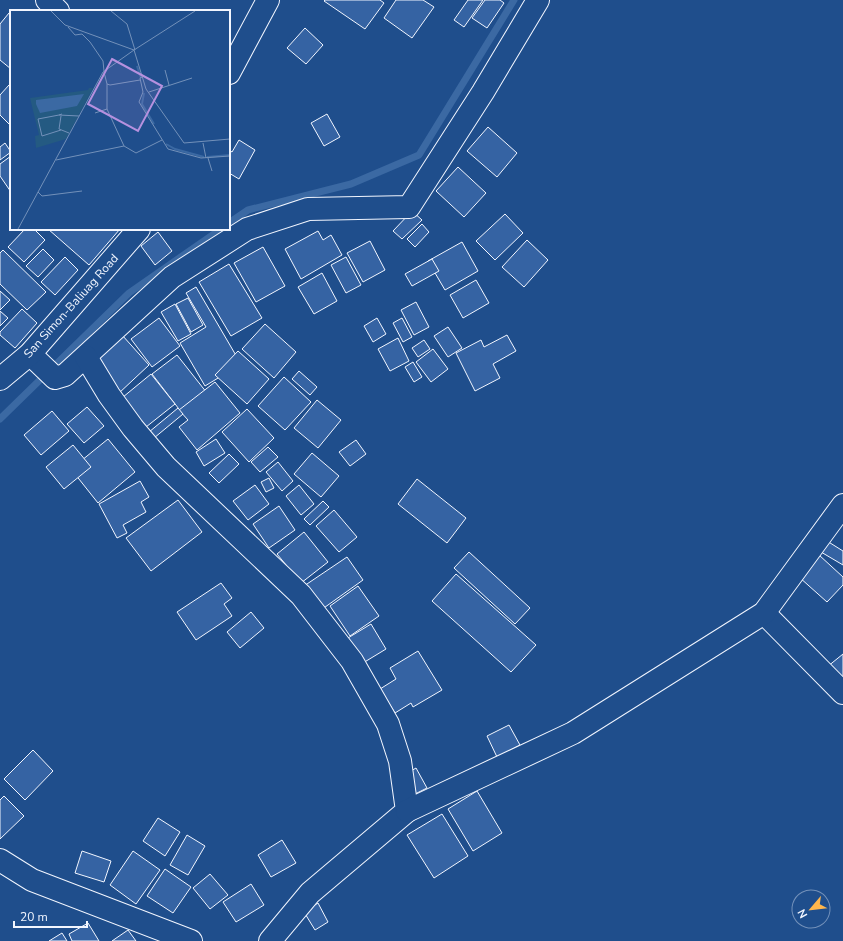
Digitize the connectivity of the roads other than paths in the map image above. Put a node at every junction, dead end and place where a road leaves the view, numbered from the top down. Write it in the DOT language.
graph roads {
  1 [pos="47,0"];
  2 [pos="268,0"];
  3 [pos="538,0"];
  4 [pos="57,10"];
  5 [pos="230,71"];
  6 [pos="138,230"];
  7 [pos="30,354"];
  8 [pos="86,357"];
  9 [pos="0,379"];
  10 [pos="843,505"];
  11 [pos="764,613"];
  12 [pos="843,693"];
  13 [pos="407,811"];
  14 [pos="0,860"];
  15 [pos="191,941"];
  16 [pos="270,941"];
  1 -- 4 [label="street"];
  2 -- 5 [label="street"];
  3 -- 8 [label="street"];
  6 -- 7 [label="street, San Simon-Baliuag Road"];
  7 -- 8 [label="street"];
  7 -- 9 [label="street, San Simon-Baliuag Road"];
  8 -- 13 [label="street"];
  10 -- 11 [label="street"];
  11 -- 12 [label="street"];
  11 -- 13 [label="street"];
  13 -- 16 [label="street"];
  14 -- 15 [label="street"];
}
